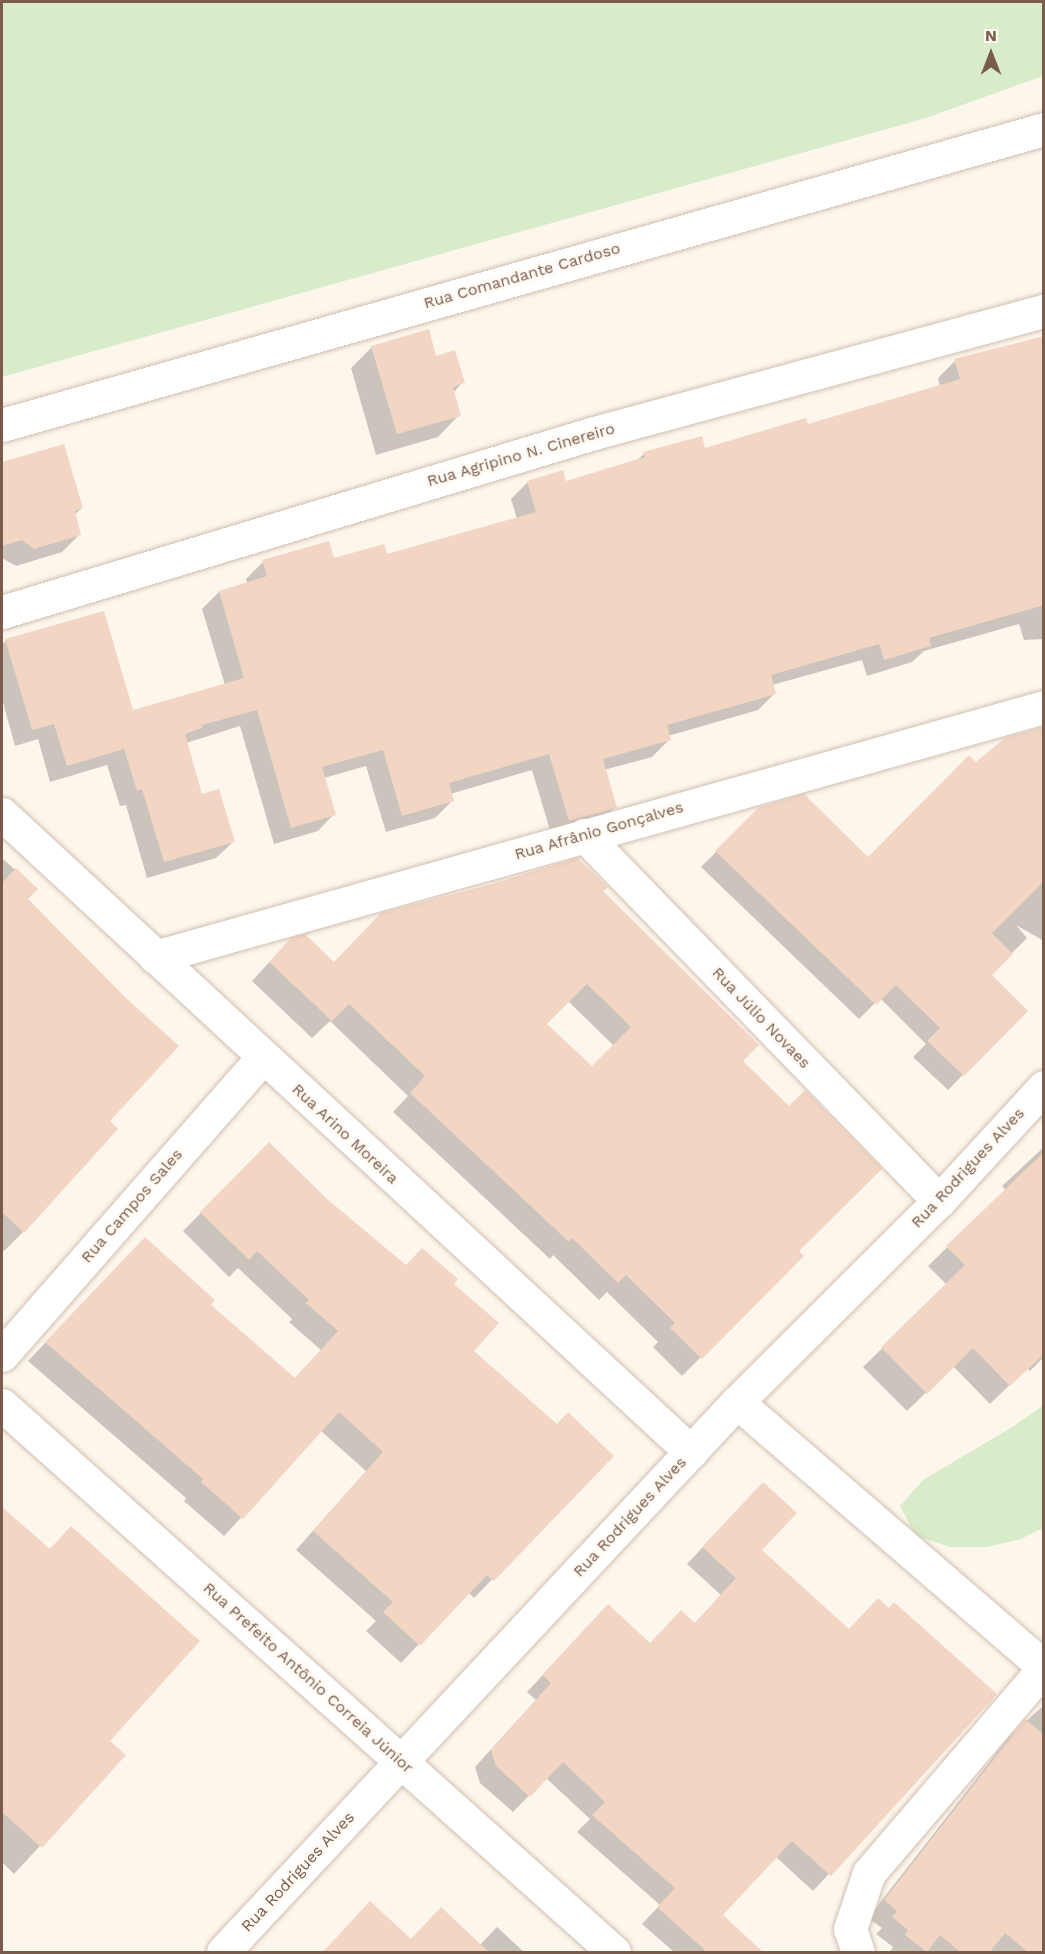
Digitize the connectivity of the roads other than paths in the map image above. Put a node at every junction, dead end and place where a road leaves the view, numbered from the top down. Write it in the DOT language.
graph roads {
  1 [pos="1044,129"];
  2 [pos="1044,311"];
  3 [pos="2,425"];
  4 [pos="2,612"];
  5 [pos="1044,707"];
  6 [pos="2,814"];
  7 [pos="584,835"];
  8 [pos="155,957"];
  9 [pos="262,1058"];
  10 [pos="1044,1087"];
  11 [pos="939,1201"];
  12 [pos="2,1355"];
  13 [pos="737,1402"];
  14 [pos="2,1405"];
  15 [pos="691,1452"];
  16 [pos="1044,1668"];
  17 [pos="402,1761"];
  18 [pos="223,1953"];
  19 [pos="614,1953"];
  20 [pos="858,1953"];
  1 -- 3 [label="street, Rua Comandante Cardoso"];
  2 -- 4 [label="street, Rua Agripino N. Cinereiro"];
  5 -- 7 [label="street, Rua Afrânio Gonçalves"];
  6 -- 8 [label="street, Rua Arino Moreira"];
  7 -- 8 [label="street, Rua Afrânio Gonçalves"];
  7 -- 11 [label="street, Rua Júlio Novaes"];
  8 -- 9 [label="street, Rua Arino Moreira"];
  9 -- 12 [label="street, Rua Campos Sales"];
  9 -- 15 [label="street, Rua Arino Moreira"];
  10 -- 11 [label="street, Rua Rodrigues Alves"];
  11 -- 13 [label="street, Rua Rodrigues Alves"];
  13 -- 15 [label="street, Rua Rodrigues Alves"];
  13 -- 16 [label="street"];
  14 -- 17 [label="street, Rua Prefeito Antônio Correia Júnior"];
  15 -- 17 [label="street, Rua Rodrigues Alves"];
  16 -- 20 [label="street"];
  17 -- 18 [label="street, Rua Rodrigues Alves"];
  17 -- 19 [label="street, Rua Prefeito Antônio Correia Júnior"];
}
